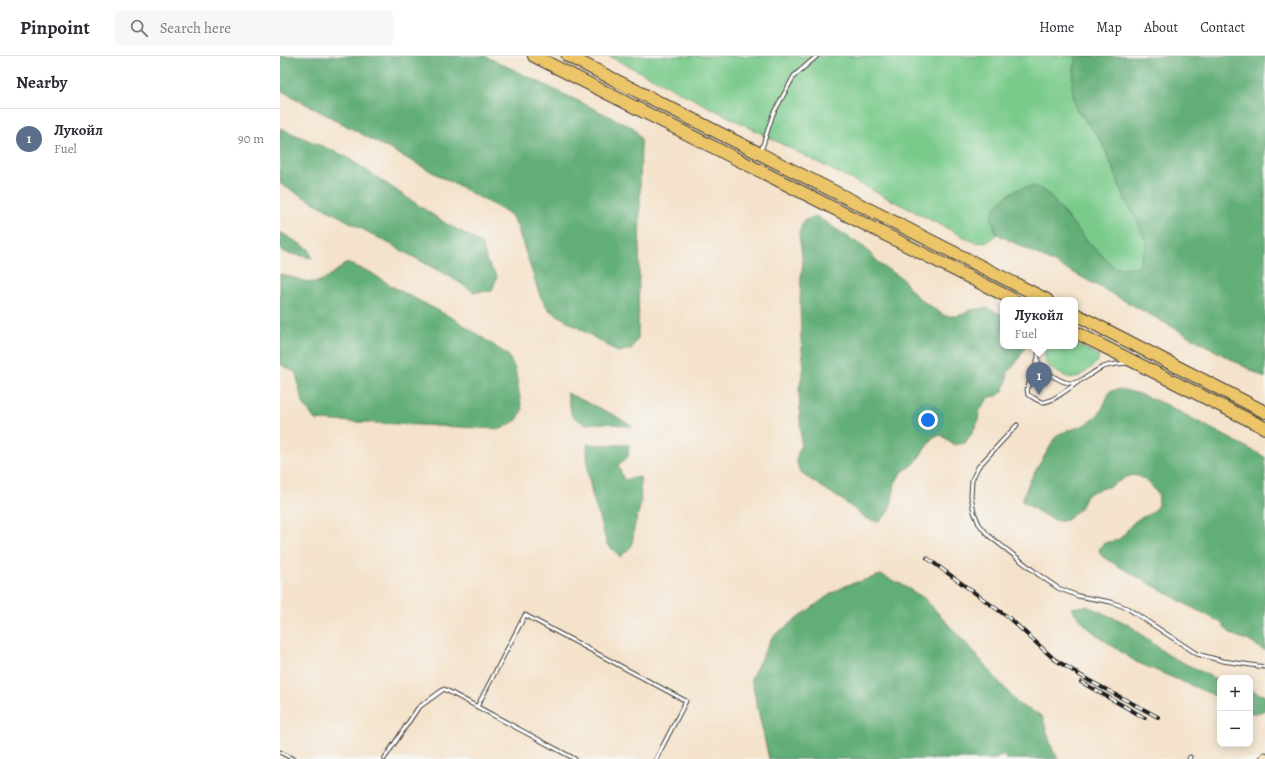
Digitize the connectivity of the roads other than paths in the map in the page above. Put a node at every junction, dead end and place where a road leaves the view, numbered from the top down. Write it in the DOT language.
graph roads {
  1 [pos="534,56"];
  2 [pos="568,56"];
  3 [pos="817,56"];
  4 [pos="760,154"];
  5 [pos="989,287"];
  6 [pos="1003,297"];
  7 [pos="1008,297"];
  8 [pos="1041,297"];
  9 [pos="1078,316"];
  10 [pos="1078,334"];
  11 [pos="1039,349"];
  12 [pos="1037,356"];
  13 [pos="1135,362"];
  14 [pos="1081,381"];
  15 [pos="1265,412"];
  16 [pos="1016,425"];
  17 [pos="1265,428"];
  18 [pos="1265,667"];
  19 [pos="477,707"];
  20 [pos="280,752"];
  21 [pos="294,759"];
  22 [pos="384,759"];
  23 [pos="575,759"];
  24 [pos="656,759"];
  1 -- 5 [label="highway"];
  2 -- 4 [label="highway"];
  3 -- 4 [label="lane"];
  4 -- 8 [label="highway"];
  5 -- 6 [label="lane"];
  5 -- 7 [label="highway"];
  9 -- 15 [label="highway"];
  10 -- 13 [label="highway"];
  11 -- 12 [label="lane"];
  12 -- 14 [label="lane"];
  12 -- 14 [label="lane"];
  13 -- 14 [label="lane"];
  13 -- 17 [label="highway"];
  16 -- 18 [label="lane"];
  19 -- 22 [label="lane"];
  19 -- 23 [label="lane"];
  19 -- 24 [label="lane"];
  20 -- 21 [label="lane"];
}
